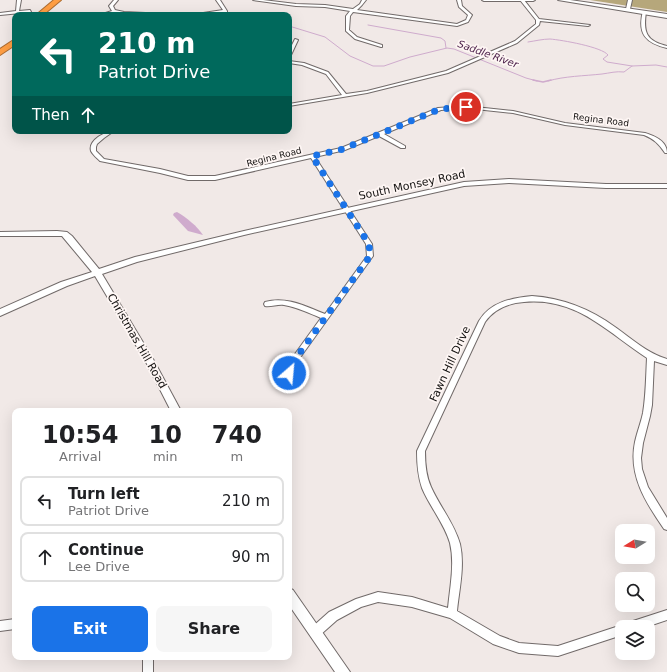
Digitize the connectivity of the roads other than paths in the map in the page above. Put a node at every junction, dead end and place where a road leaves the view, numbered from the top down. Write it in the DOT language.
graph roads {
  1 [pos="19,0"];
  2 [pos="62,0"];
  3 [pos="116,0"];
  4 [pos="218,0"];
  5 [pos="255,0"];
  6 [pos="364,0"];
  7 [pos="459,0"];
  8 [pos="484,0"];
  9 [pos="522,0"];
  10 [pos="533,0"];
  11 [pos="560,0"];
  12 [pos="630,0"];
  13 [pos="628,9"];
  14 [pos="30,11"];
  15 [pos="114,11"];
  16 [pos="225,11"];
  17 [pos="351,11"];
  18 [pos="17,12"];
  19 [pos="24,12"];
  20 [pos="44,12"];
  21 [pos="51,12"];
  22 [pos="111,12"];
  23 [pos="119,12"];
  24 [pos="217,12"];
  25 [pos="644,12"];
  26 [pos="12,13"];
  27 [pos="0,14"];
  28 [pos="667,16"];
  29 [pos="538,20"];
  30 [pos="588,25"];
  31 [pos="12,36"];
  32 [pos="296,40"];
  33 [pos="12,43"];
  34 [pos="0,46"];
  35 [pos="381,46"];
  36 [pos="667,47"];
  37 [pos="292,49"];
  38 [pos="0,53"];
  39 [pos="292,62"];
  40 [pos="345,96"];
  41 [pos="292,105"];
  42 [pos="104,134"];
  43 [pos="380,134"];
  44 [pos="403,147"];
  45 [pos="667,152"];
  46 [pos="312,156"];
  47 [pos="667,186"];
  48 [pos="347,210"];
  49 [pos="0,234"];
  50 [pos="97,272"];
  51 [pos="266,304"];
  52 [pos="0,313"];
  53 [pos="326,317"];
  54 [pos="651,356"];
  55 [pos="667,362"];
  56 [pos="290,382"];
  57 [pos="174,408"];
  58 [pos="667,526"];
  59 [pos="292,598"];
  60 [pos="452,614"];
  61 [pos="667,614"];
  62 [pos="650,620"];
  63 [pos="12,624"];
  64 [pos="0,626"];
  65 [pos="315,632"];
  66 [pos="615,632"];
  67 [pos="148,660"];
  68 [pos="148,672"];
  69 [pos="343,672"];
  1 -- 18 [label="street"];
  2 -- 20 [label="highway"];
  2 -- 21 [label="highway"];
  3 -- 15 [label="street"];
  4 -- 16 [label="street"];
  5 -- 17 [label="street"];
  6 -- 17 [label="street"];
  7 -- 17 [label="street"];
  8 -- 9 [label="main road"];
  9 -- 10 [label="main road"];
  9 -- 29 [label="street"];
  11 -- 13 [label="main road"];
  12 -- 13 [label="street"];
  13 -- 25 [label="main road"];
  14 -- 19 [label="street"];
  15 -- 22 [label="street"];
  15 -- 23 [label="street"];
  16 -- 24 [label="street"];
  17 -- 35 [label="street"];
  25 -- 28 [label="main road"];
  25 -- 36 [label="street"];
  26 -- 27 [label="street"];
  29 -- 30 [label="street"];
  29 -- 40 [label="street"];
  31 -- 34 [label="highway"];
  32 -- 37 [label="street"];
  33 -- 38 [label="highway"];
  39 -- 40 [label="street"];
  40 -- 41 [label="street"];
  42 -- 46 [label="street, Regina Road"];
  43 -- 44 [label="street"];
  43 -- 45 [label="street, Regina Road"];
  43 -- 46 [label="street, Regina Road"];
  46 -- 48 [label="street"];
  47 -- 48 [label="street, South Monsey Road"];
  48 -- 50 [label="street, South Monsey Road"];
  48 -- 53 [label="street"];
  49 -- 50 [label="street, Christmas Hill Road"];
  50 -- 52 [label="street, South Monsey Road"];
  50 -- 57 [label="street, Christmas Hill Road"];
  51 -- 53 [label="street"];
  53 -- 56 [label="street"];
  54 -- 55 [label="street, Fawn Hill Drive"];
  54 -- 58 [label="street"];
  54 -- 60 [label="street, Fawn Hill Drive"];
  59 -- 65 [label="street"];
  60 -- 65 [label="street"];
  60 -- 66 [label="street"];
  61 -- 62 [label="street"];
  63 -- 64 [label="street"];
  65 -- 69 [label="street"];
  67 -- 68 [label="street"];
}
